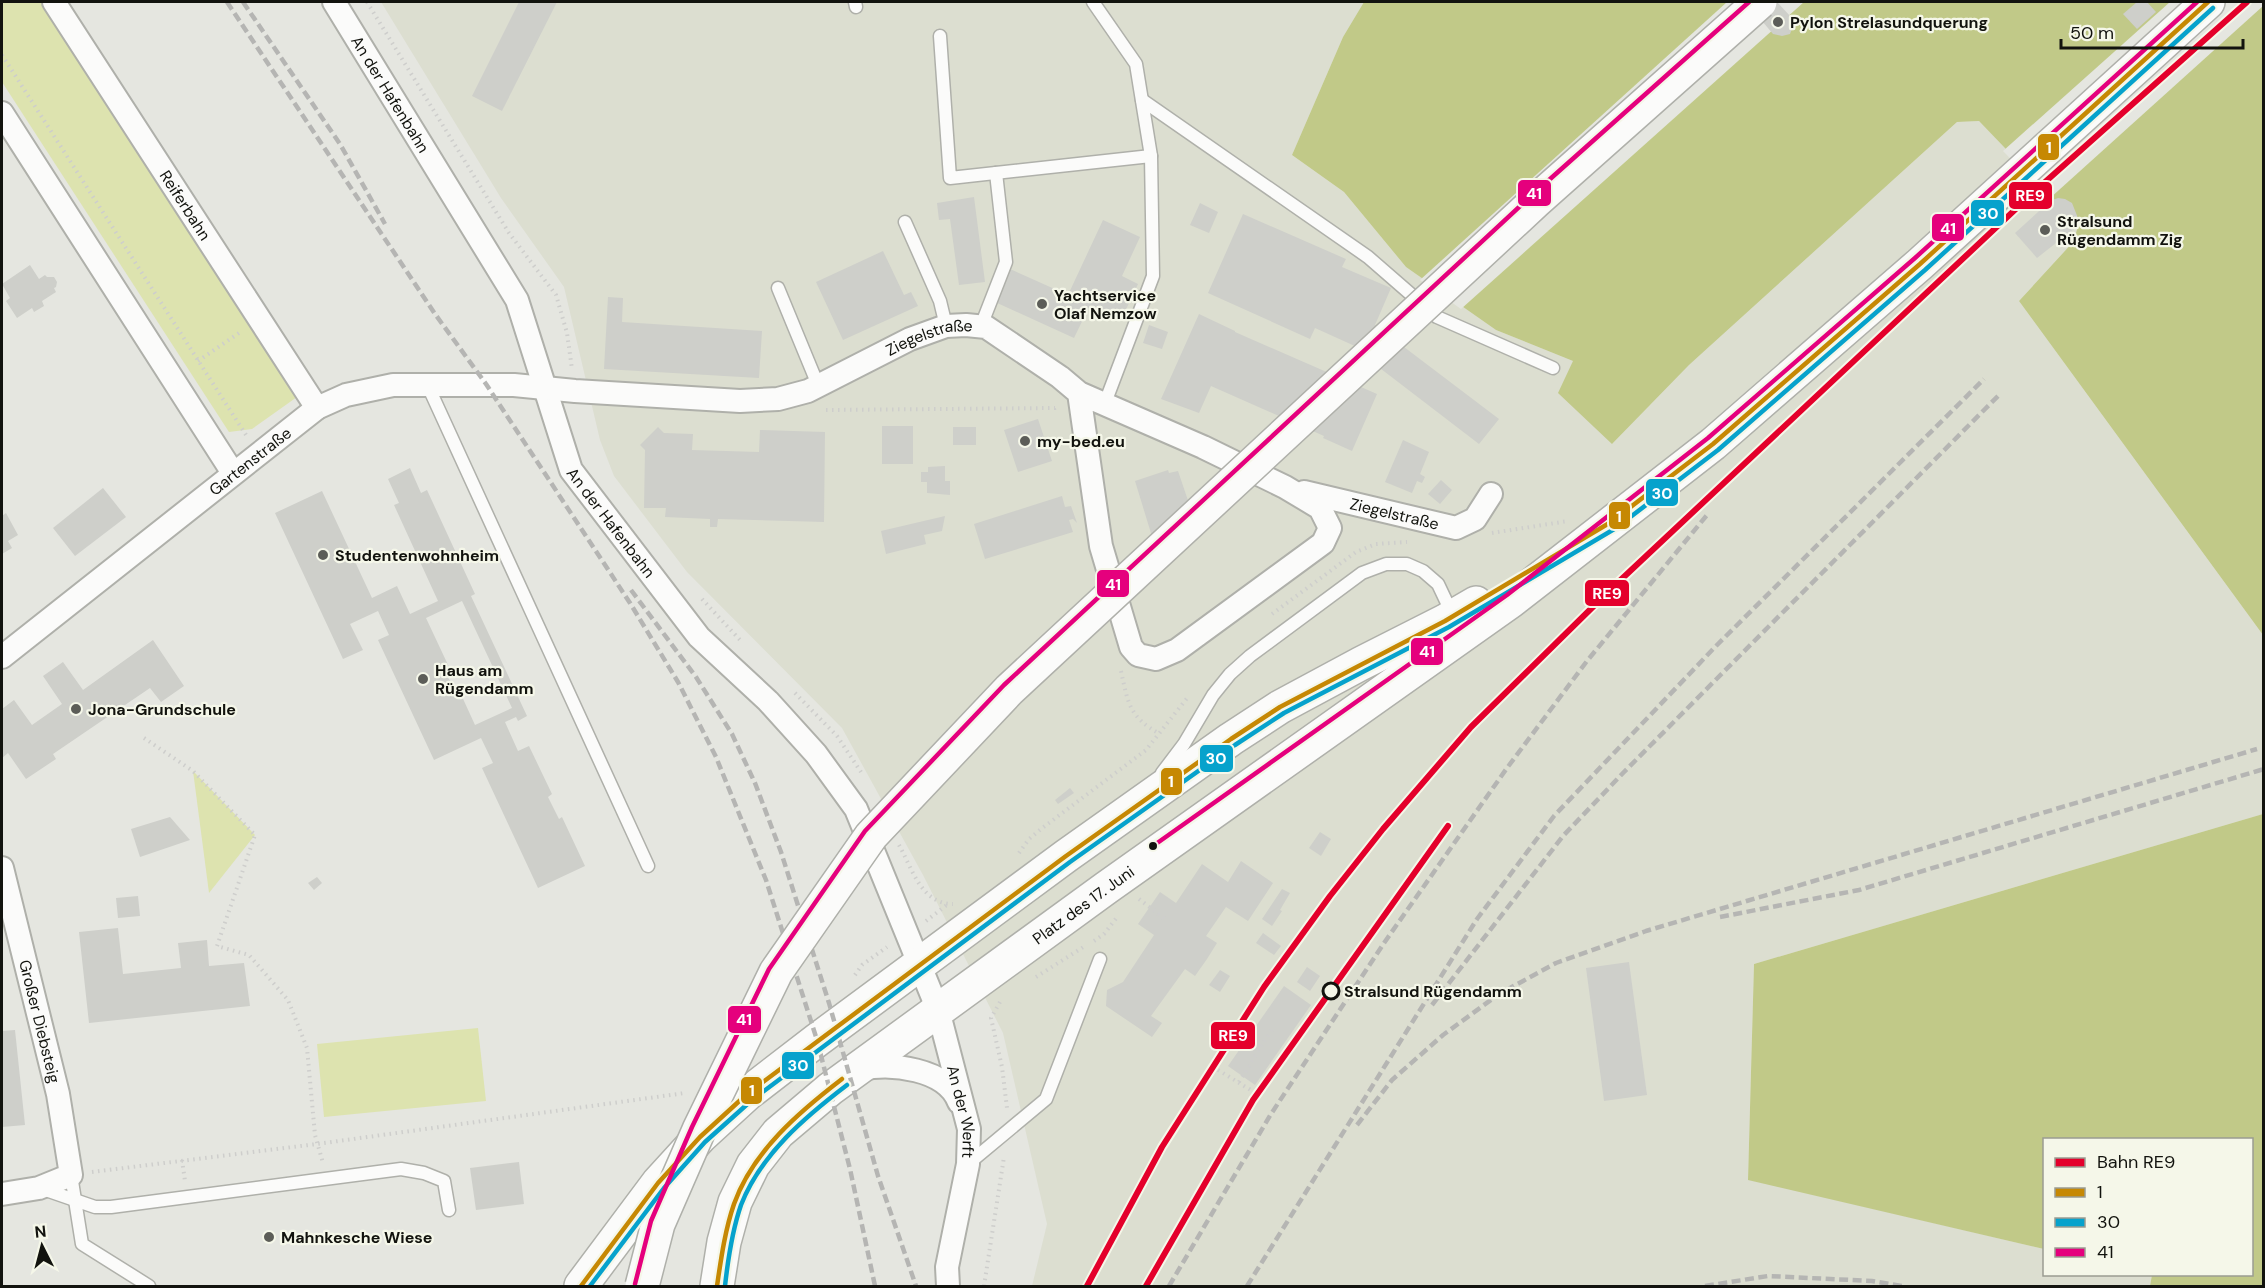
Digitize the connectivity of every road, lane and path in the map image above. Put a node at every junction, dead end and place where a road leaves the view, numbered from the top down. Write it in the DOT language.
graph roads {
  1 [pos="54,2"];
  2 [pos="334,2"];
  3 [pos="367,2"];
  4 [pos="1093,2"];
  5 [pos="1760,2"];
  6 [pos="2208,2"];
  7 [pos="940,36"];
  8 [pos="2,55"];
  9 [pos="1142,100"];
  10 [pos="2,113"];
  11 [pos="1151,156"];
  12 [pos="996,173"];
  13 [pos="905,222"];
  14 [pos="778,288"];
  15 [pos="260,319"];
  16 [pos="946,326"];
  17 [pos="981,326"];
  18 [pos="198,361"];
  19 [pos="1553,368"];
  20 [pos="818,385"];
  21 [pos="428,386"];
  22 [pos="544,388"];
  23 [pos="575,391"];
  24 [pos="1078,393"];
  25 [pos="1105,403"];
  26 [pos="317,408"];
  27 [pos="258,453"];
  28 [pos="233,473"];
  29 [pos="1285,487"];
  30 [pos="1491,494"];
  31 [pos="1611,522"];
  32 [pos="1345,560"];
  33 [pos="1266,619"];
  34 [pos="1445,621"];
  35 [pos="2,657"];
  36 [pos="1415,668"];
  37 [pos="1190,695"];
  38 [pos="144,738"];
  39 [pos="1126,814"];
  40 [pos="1018,856"];
  41 [pos="648,866"];
  42 [pos="2,868"];
  43 [pos="1154,910"];
  44 [pos="1165,919"];
  45 [pos="1100,959"];
  46 [pos="920,964"];
  47 [pos="938,1010"];
  48 [pos="1274,1026"];
  49 [pos="856,1070"];
  50 [pos="1218,1070"];
  51 [pos="1239,1082"];
  52 [pos="1254,1092"];
  53 [pos="687,1093"];
  54 [pos="969,1129"];
  55 [pos="318,1144"];
  56 [pos="968,1164"];
  57 [pos="71,1175"];
  58 [pos="328,1178"];
  59 [pos="39,1188"];
  60 [pos="2,1194"];
  61 [pos="75,1199"];
  62 [pos="449,1210"];
  63 [pos="149,1287"];
  64 [pos="581,1287"];
  65 [pos="642,1287"];
  66 [pos="717,1287"];
  67 [pos="948,1287"];
  1 -- 15 [label="street, Reiferbahn"];
  2 -- 22 [label="street, An der Hafenbahn"];
  3 -- 23 [label="path"];
  4 -- 9 [label="lane"];
  5 -- 65 [label="main road, bridge"];
  6 -- 31 [label="main road"];
  7 -- 12 [label="lane"];
  8 -- 18 [label="path"];
  9 -- 11 [label="lane"];
  9 -- 19 [label="lane"];
  10 -- 28 [label="street"];
  11 -- 12 [label="lane"];
  11 -- 25 [label="lane"];
  12 -- 17 [label="lane"];
  13 -- 16 [label="lane"];
  14 -- 20 [label="lane"];
  15 -- 18 [label="path"];
  15 -- 26 [label="street, Reiferbahn"];
  16 -- 17 [label="street, Ziegelstraße"];
  16 -- 20 [label="street, Ziegelstraße"];
  17 -- 24 [label="street, Ziegelstraße"];
  18 -- 27 [label="path"];
  20 -- 23 [label="street, Ziegelstraße"];
  21 -- 22 [label="street, Gartenstraße"];
  21 -- 26 [label="street, Gartenstraße"];
  21 -- 41 [label="lane"];
  22 -- 23 [label="street, Ziegelstraße"];
  22 -- 46 [label="street, An der Hafenbahn"];
  24 -- 25 [label="street, Ziegelstraße"];
  24 -- 29 [label="street, Ziegelstraße"];
  25 -- 29 [label="street, Ziegelstraße"];
  26 -- 27 [label="street, Gartenstraße"];
  27 -- 28 [label="street, Gartenstraße"];
  28 -- 35 [label="street, Gartenstraße"];
  29 -- 30 [label="street, Ziegelstraße"];
  31 -- 34 [label="main road"];
  31 -- 36 [label="main road, Platz des 17. Juni"];
  32 -- 33 [label="path"];
  34 -- 36 [label="lane"];
  34 -- 39 [label="main road"];
  34 -- 39 [label="lane"];
  36 -- 47 [label="main road, Platz des 17. Juni"];
  37 -- 40 [label="path"];
  38 -- 55 [label="path"];
  39 -- 46 [label="main road"];
  42 -- 57 [label="street, Großer Diebsteig"];
  43 -- 44 [label="path"];
  45 -- 56 [label="lane"];
  46 -- 47 [label="street, An der Hafenbahn"];
  46 -- 64 [label="main road"];
  47 -- 49 [label="main road, Platz des 17. Juni"];
  47 -- 54 [label="street, An der Werft"];
  48 -- 51 [label="path"];
  49 -- 54 [label="street"];
  49 -- 66 [label="main road, Platz des 17. Juni"];
  50 -- 51 [label="path"];
  51 -- 52 [label="path"];
  53 -- 55 [label="path"];
  54 -- 56 [label="street, An der Werft"];
  55 -- 57 [label="path"];
  55 -- 58 [label="path"];
  56 -- 67 [label="street, An der Werft"];
  57 -- 59 [label="street"];
  57 -- 61 [label="lane"];
  58 -- 61 [label="lane"];
  58 -- 62 [label="lane"];
  59 -- 60 [label="street"];
  59 -- 61 [label="lane"];
  61 -- 63 [label="lane"];
}
